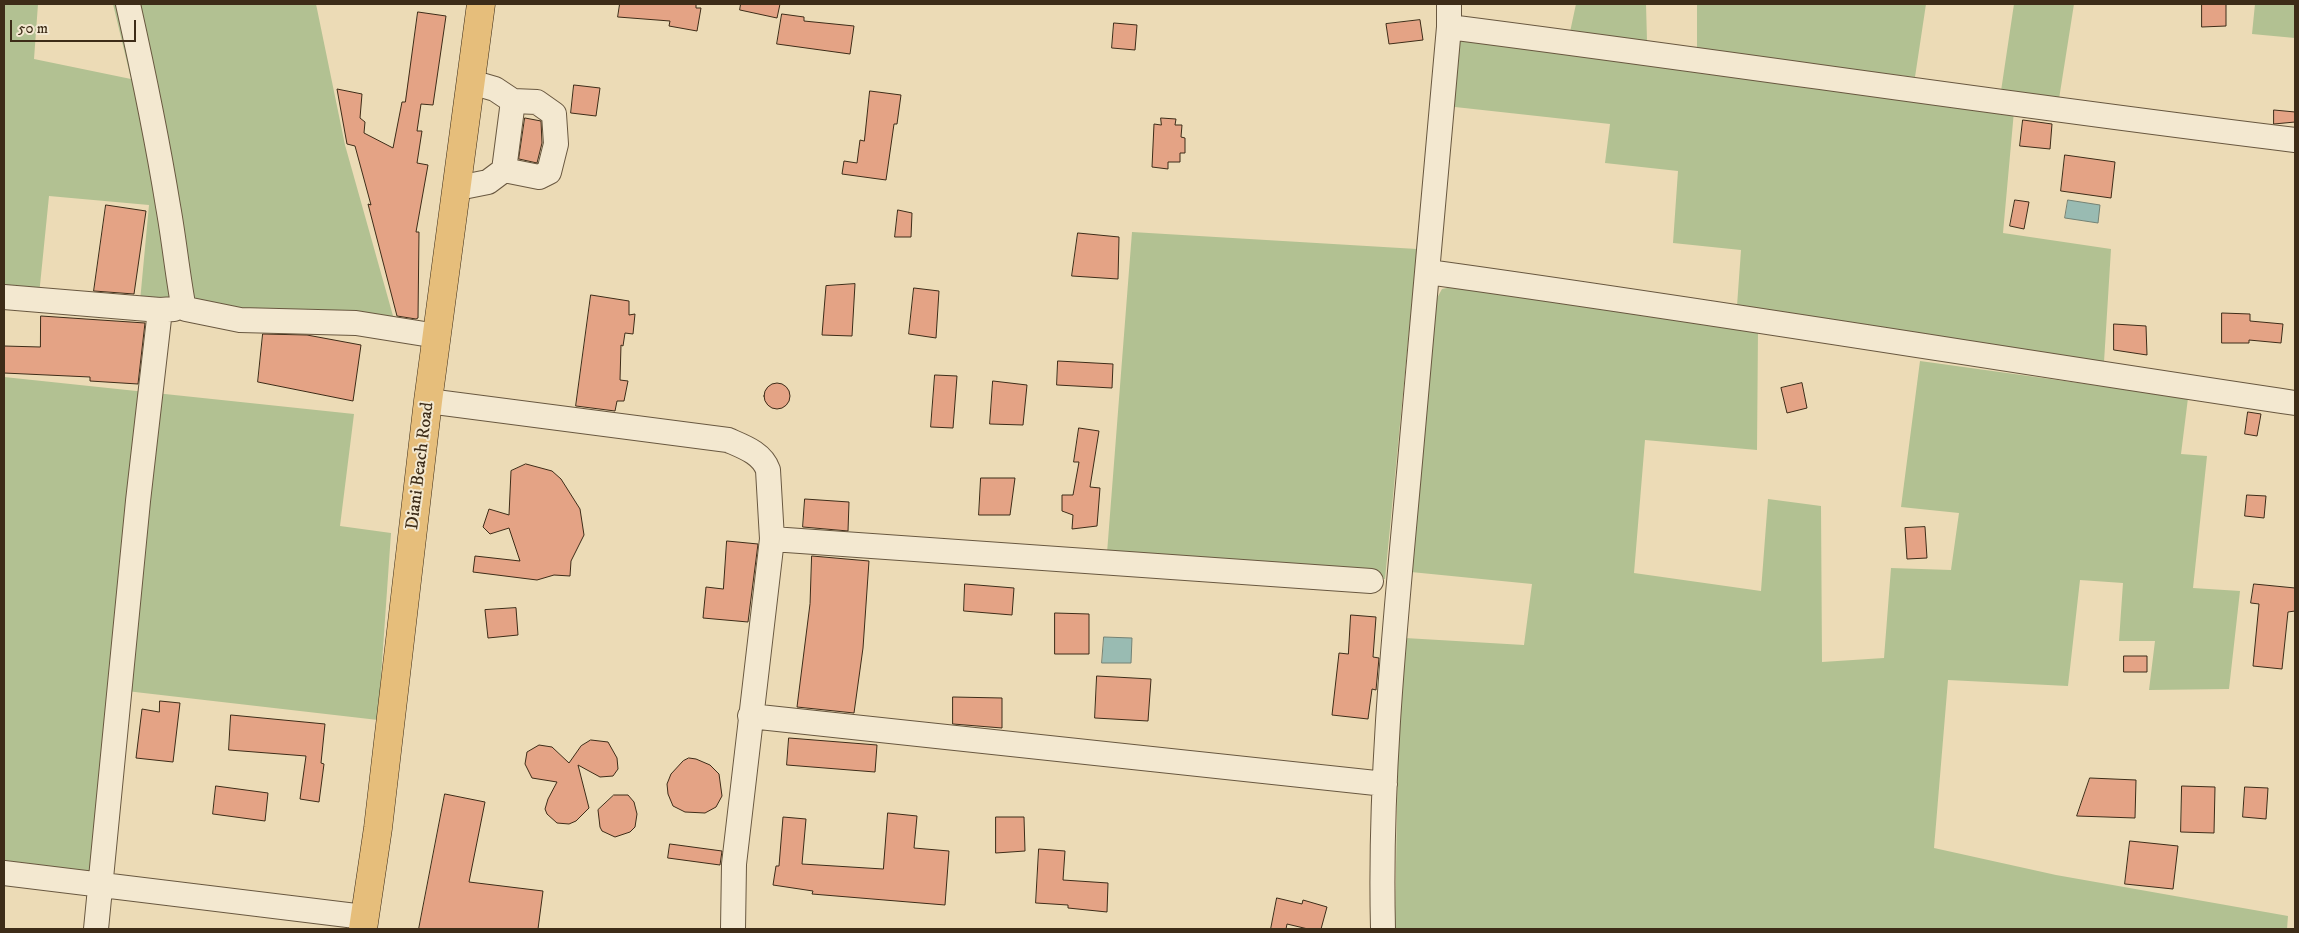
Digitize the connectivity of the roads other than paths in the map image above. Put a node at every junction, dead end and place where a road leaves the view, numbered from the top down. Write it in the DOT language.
graph roads {
  1 [pos="128,4"];
  2 [pos="481,4"];
  3 [pos="1448,4"];
  4 [pos="1448,27"];
  5 [pos="471,82"];
  6 [pos="512,101"];
  7 [pos="2295,140"];
  8 [pos="504,170"];
  9 [pos="458,188"];
  10 [pos="1428,272"];
  11 [pos="4,297"];
  12 [pos="186,308"];
  13 [pos="160,310"];
  14 [pos="437,336"];
  15 [pos="428,401"];
  16 [pos="2295,403"];
  17 [pos="772,539"];
  18 [pos="1371,581"];
  19 [pos="750,716"];
  20 [pos="1385,784"];
  21 [pos="4,873"];
  22 [pos="100,885"];
  23 [pos="364,923"];
  24 [pos="96,929"];
  25 [pos="739,929"];
  26 [pos="1383,929"];
  1 -- 12 [label="street"];
  2 -- 5 [label="main road, Diani Beach Road"];
  3 -- 4 [label="street"];
  4 -- 7 [label="street"];
  4 -- 10 [label="street"];
  5 -- 6 [label="street"];
  5 -- 9 [label="main road, Diani Beach Road"];
  6 -- 8 [label="street"];
  6 -- 8 [label="street"];
  8 -- 9 [label="street"];
  9 -- 14 [label="main road, Diani Beach Road"];
  10 -- 16 [label="street"];
  10 -- 20 [label="street"];
  11 -- 13 [label="street"];
  12 -- 13 [label="street"];
  12 -- 14 [label="street"];
  13 -- 22 [label="street"];
  14 -- 15 [label="main road, Diani Beach Road"];
  15 -- 17 [label="street"];
  15 -- 23 [label="main road, Diani Beach Road"];
  17 -- 18 [label="street"];
  17 -- 19 [label="street"];
  19 -- 20 [label="street"];
  19 -- 25 [label="street"];
  20 -- 26 [label="street"];
  21 -- 22 [label="street"];
  22 -- 23 [label="street"];
  22 -- 24 [label="street"];
}
